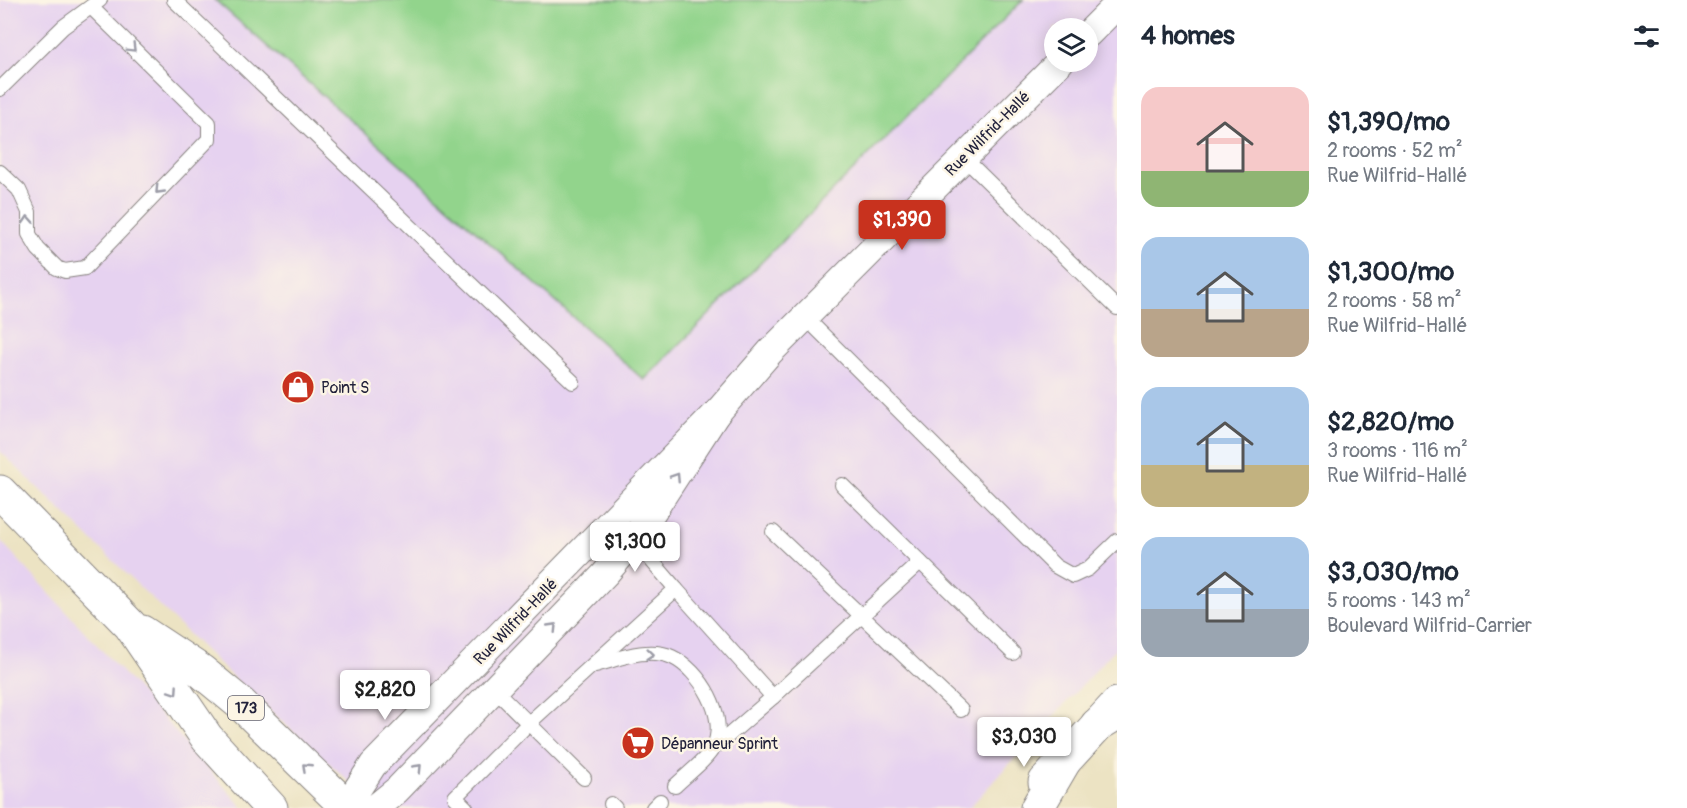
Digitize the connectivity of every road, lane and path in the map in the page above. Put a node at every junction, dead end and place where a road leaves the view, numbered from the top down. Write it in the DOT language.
graph roads {
  1 [pos="174,0"];
  2 [pos="95,3"];
  3 [pos="1117,5"];
  4 [pos="1098,24"];
  5 [pos="1050,72"];
  6 [pos="0,89"];
  7 [pos="963,157"];
  8 [pos="0,172"];
  9 [pos="1117,308"];
  10 [pos="805,317"];
  11 [pos="573,382"];
  12 [pos="716,414"];
  13 [pos="842,485"];
  14 [pos="0,492"];
  15 [pos="773,532"];
  16 [pos="634,540"];
  17 [pos="1117,541"];
  18 [pos="920,562"];
  19 [pos="676,589"];
  20 [pos="861,616"];
  21 [pos="130,625"];
  22 [pos="1013,653"];
  23 [pos="593,665"];
  24 [pos="494,689"];
  25 [pos="773,697"];
  26 [pos="960,710"];
  27 [pos="1110,714"];
  28 [pos="529,723"];
  29 [pos="712,749"];
  30 [pos="1064,762"];
  31 [pos="584,778"];
  32 [pos="675,786"];
  33 [pos="271,808"];
  34 [pos="354,808"];
  35 [pos="466,808"];
  36 [pos="1023,808"];
  37 [pos="1037,808"];
  1 -- 11 [label="lane"];
  2 -- 6 [label="lane"];
  2 -- 8 [label="lane, one-way"];
  3 -- 4 [label="street"];
  5 -- 7 [label="street, Rue Wilfrid-Hallé"];
  7 -- 9 [label="lane"];
  7 -- 10 [label="street, Rue Wilfrid-Hallé"];
  10 -- 12 [label="street, Rue Wilfrid-Hallé"];
  10 -- 17 [label="lane"];
  16 -- 12 [label="street, Rue Wilfrid-Hallé, one-way"];
  12 -- 34 [label="street, Rue Wilfrid-Hallé"];
  13 -- 18 [label="lane"];
  14 -- 21 [label="main road, 173"];
  15 -- 20 [label="lane"];
  16 -- 19 [label="lane"];
  24 -- 16 [label="street, Rue Wilfrid-Hallé, one-way"];
  18 -- 20 [label="lane"];
  18 -- 22 [label="lane"];
  19 -- 23 [label="lane"];
  19 -- 25 [label="lane"];
  20 -- 25 [label="lane"];
  20 -- 26 [label="lane"];
  21 -- 33 [label="main road, 173, one-way"];
  34 -- 21 [label="main road, 173, one-way"];
  23 -- 28 [label="lane"];
  23 -- 29 [label="lane, one-way"];
  24 -- 28 [label="lane"];
  34 -- 24 [label="street, Rue Wilfrid-Hallé, one-way"];
  25 -- 29 [label="lane"];
  27 -- 30 [label="main road"];
  28 -- 31 [label="lane"];
  28 -- 35 [label="lane"];
  29 -- 32 [label="lane"];
  30 -- 36 [label="main road"];
  30 -- 37 [label="main road"];
}
